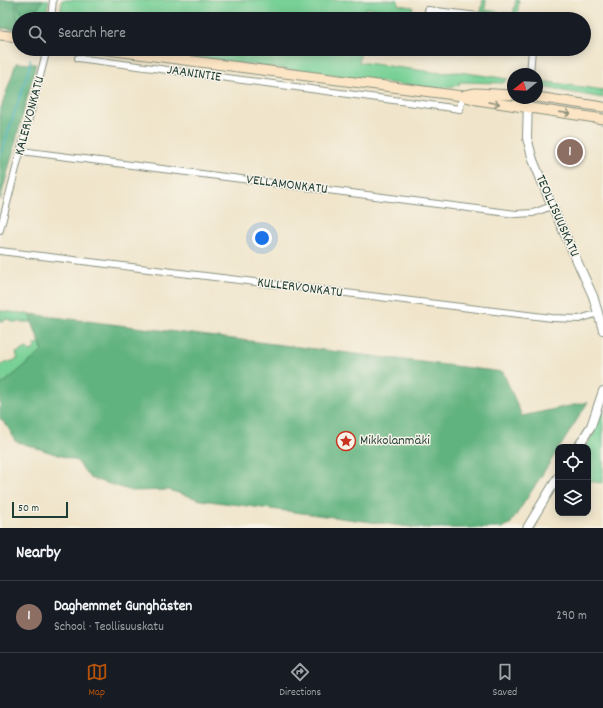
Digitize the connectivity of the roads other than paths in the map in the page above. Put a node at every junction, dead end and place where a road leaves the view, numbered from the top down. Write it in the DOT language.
graph roads {
  1 [pos="53,0"];
  2 [pos="428,10"];
  3 [pos="52,12"];
  4 [pos="445,12"];
  5 [pos="0,35"];
  6 [pos="12,37"];
  7 [pos="46,56"];
  8 [pos="106,56"];
  9 [pos="150,56"];
  10 [pos="531,56"];
  11 [pos="78,58"];
  12 [pos="108,62"];
  13 [pos="530,68"];
  14 [pos="293,75"];
  15 [pos="292,87"];
  16 [pos="507,94"];
  17 [pos="462,96"];
  18 [pos="543,98"];
  19 [pos="527,104"];
  20 [pos="603,107"];
  21 [pos="527,108"];
  22 [pos="603,119"];
  23 [pos="21,151"];
  24 [pos="552,206"];
  25 [pos="0,230"];
  26 [pos="0,251"];
  27 [pos="599,313"];
  28 [pos="603,330"];
  29 [pos="603,391"];
  30 [pos="580,444"];
  31 [pos="556,480"];
  32 [pos="527,528"];
  1 -- 3 [label="street"];
  2 -- 4 [label="street"];
  5 -- 6 [label="main road"];
  7 -- 23 [label="street, KALERVONKATU"];
  8 -- 12 [label="street, JAANINTIE"];
  9 -- 14 [label="main road, JAANINTIE"];
  10 -- 13 [label="street"];
  11 -- 12 [label="street"];
  12 -- 15 [label="street, JAANINTIE"];
  14 -- 15 [label="street"];
  14 -- 17 [label="main road, JAANINTIE"];
  15 -- 17 [label="street, JAANINTIE"];
  16 -- 17 [label="main road, JAANINTIE"];
  17 -- 21 [label="main road, JAANINTIE, one-way"];
  18 -- 20 [label="main road"];
  19 -- 21 [label="street, TEOLLISUUSKATU"];
  21 -- 22 [label="main road, JAANINTIE, one-way"];
  21 -- 24 [label="street, TEOLLISUUSKATU"];
  23 -- 24 [label="street, VELLAMONKATU"];
  23 -- 25 [label="street, KALERVONKATU"];
  24 -- 27 [label="street, TEOLLISUUSKATU"];
  26 -- 27 [label="street, KULLERVONKATU"];
  27 -- 28 [label="street, TEOLLISUUSKATU"];
  29 -- 30 [label="street"];
  31 -- 32 [label="street"];
}
